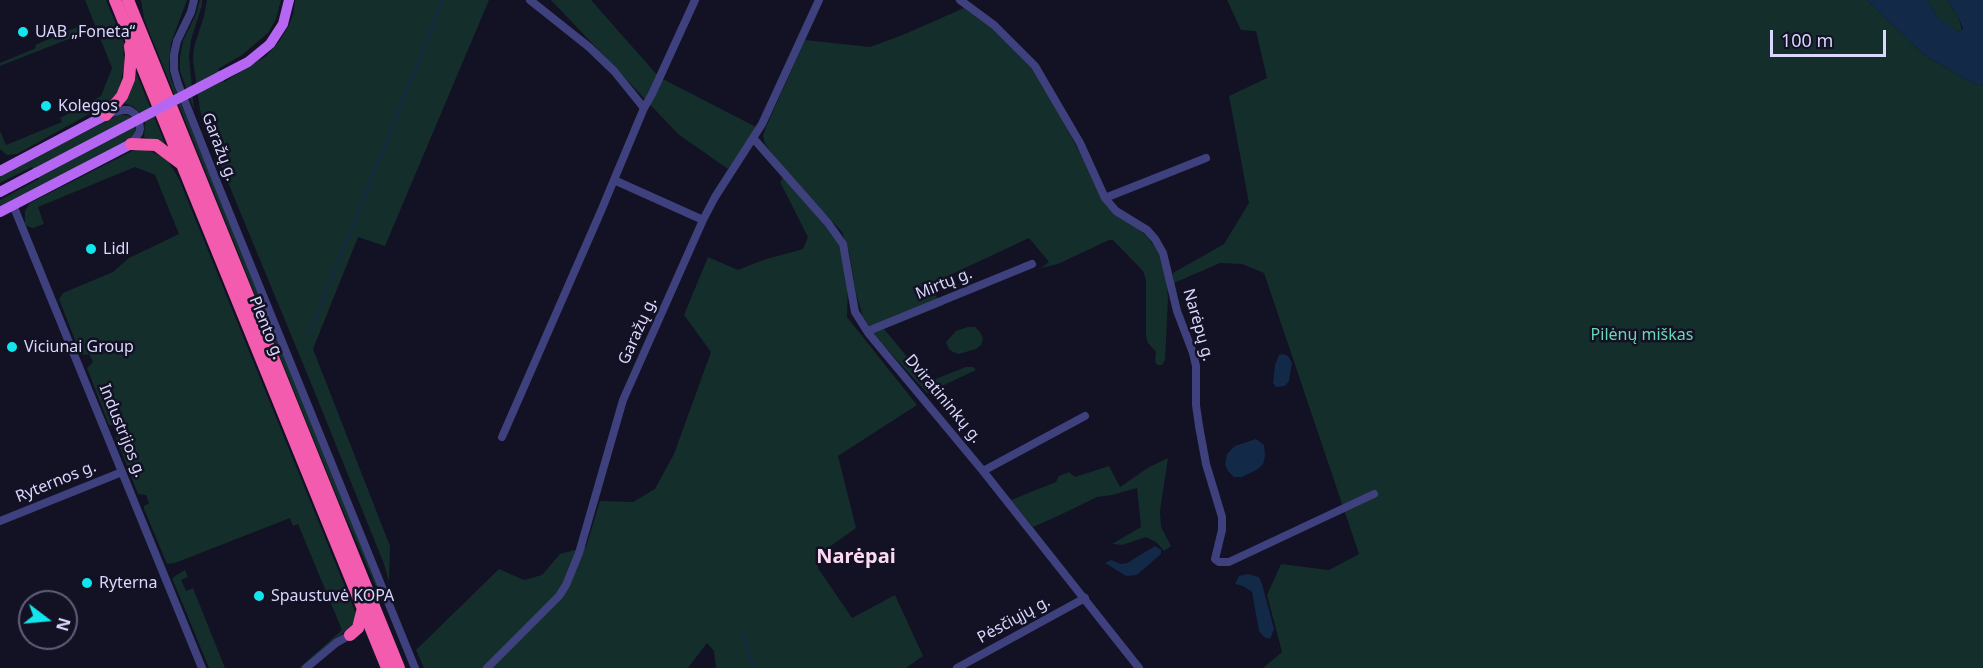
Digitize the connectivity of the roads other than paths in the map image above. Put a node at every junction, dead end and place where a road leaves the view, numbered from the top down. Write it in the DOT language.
graph roads {
  1 [pos="116,0"];
  2 [pos="128,0"];
  3 [pos="138,0"];
  4 [pos="194,0"];
  5 [pos="289,0"];
  6 [pos="530,0"];
  7 [pos="695,0"];
  8 [pos="819,0"];
  9 [pos="960,0"];
  10 [pos="133,28"];
  11 [pos="644,108"];
  12 [pos="106,115"];
  13 [pos="753,138"];
  14 [pos="131,144"];
  15 [pos="1206,158"];
  16 [pos="183,166"];
  17 [pos="0,171"];
  18 [pos="614,180"];
  19 [pos="0,192"];
  20 [pos="1106,198"];
  21 [pos="14,205"];
  22 [pos="0,212"];
  23 [pos="703,220"];
  24 [pos="1032,264"];
  25 [pos="868,331"];
  26 [pos="1085,416"];
  27 [pos="502,437"];
  28 [pos="983,471"];
  29 [pos="122,472"];
  30 [pos="1374,494"];
  31 [pos="0,521"];
  32 [pos="1085,598"];
  33 [pos="363,608"];
  34 [pos="350,635"];
  35 [pos="378,644"];
  36 [pos="202,668"];
  37 [pos="306,668"];
  38 [pos="387,668"];
  39 [pos="399,668"];
  40 [pos="415,668"];
  41 [pos="487,668"];
  42 [pos="957,668"];
  43 [pos="1139,668"];
  1 -- 10 [label="highway, Plento g."];
  2 -- 10 [label="highway, Plento g."];
  3 -- 10 [label="highway"];
  4 -- 40 [label="street, Garažų g."];
  5 -- 19 [label="main road, bridge"];
  6 -- 11 [label="street"];
  7 -- 11 [label="street"];
  8 -- 13 [label="street, Garažų g."];
  9 -- 20 [label="street, Narėpų g."];
  10 -- 12 [label="highway"];
  10 -- 16 [label="highway, Plento g."];
  10 -- 39 [label="highway, Plento g."];
  11 -- 18 [label="street"];
  12 -- 14 [label="street"];
  12 -- 17 [label="main road"];
  13 -- 23 [label="street, Garažų g."];
  13 -- 25 [label="street, Dviratininkų g."];
  14 -- 16 [label="highway"];
  14 -- 21 [label="main road"];
  15 -- 20 [label="street"];
  16 -- 33 [label="highway, Plento g."];
  18 -- 23 [label="street"];
  18 -- 27 [label="street"];
  20 -- 30 [label="street, Narėpų g."];
  21 -- 22 [label="main road"];
  21 -- 29 [label="street, Industrijos g."];
  23 -- 41 [label="street, Garažų g."];
  24 -- 25 [label="street, Mirtų g."];
  25 -- 28 [label="street, Dviratininkų g."];
  26 -- 28 [label="street"];
  28 -- 32 [label="street, Dviratininkų g."];
  29 -- 31 [label="street, Ryternos g."];
  29 -- 36 [label="street, Industrijos g."];
  32 -- 42 [label="street, Pėsčiųjų g."];
  32 -- 43 [label="street, Dviratininkų g."];
  33 -- 34 [label="highway"];
  33 -- 35 [label="highway, Plento g."];
  34 -- 35 [label="highway"];
  34 -- 37 [label="street"];
  35 -- 38 [label="highway, Plento g."];
}
